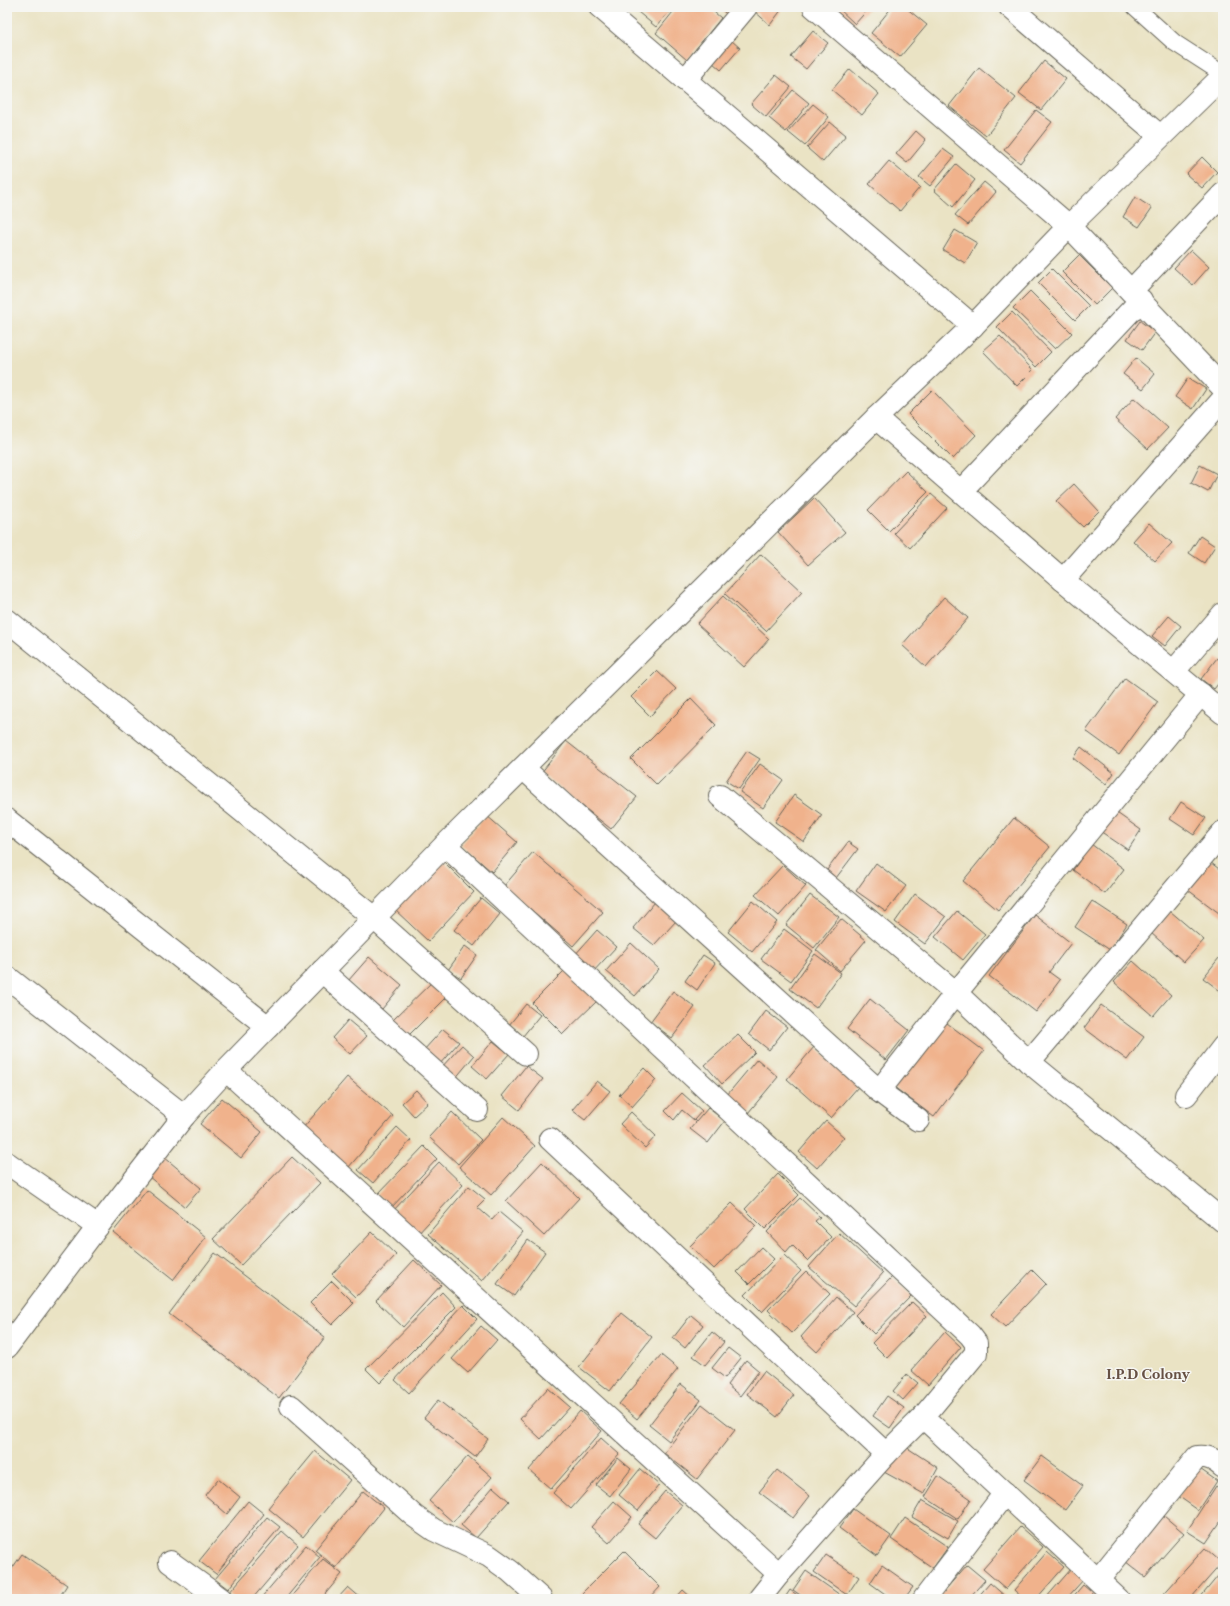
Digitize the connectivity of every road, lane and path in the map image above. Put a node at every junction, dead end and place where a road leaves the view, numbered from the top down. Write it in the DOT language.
graph roads {
  1 [pos="600,7"];
  2 [pos="746,7"];
  3 [pos="814,7"];
  4 [pos="1010,7"];
  5 [pos="1135,7"];
  6 [pos="1223,75"];
  7 [pos="685,80"];
  8 [pos="1160,136"];
  9 [pos="1223,194"];
  10 [pos="1069,226"];
  11 [pos="1136,296"];
  12 [pos="973,326"];
  13 [pos="1223,388"];
  14 [pos="1223,399"];
  15 [pos="876,418"];
  16 [pos="961,491"];
  17 [pos="1063,580"];
  18 [pos="1223,614"];
  19 [pos="7,620"];
  20 [pos="1174,671"];
  21 [pos="1201,694"];
  22 [pos="1223,713"];
  23 [pos="523,768"];
  24 [pos="720,796"];
  25 [pos="7,820"];
  26 [pos="1223,832"];
  27 [pos="445,845"];
  28 [pos="374,918"];
  29 [pos="322,971"];
  30 [pos="7,977"];
  31 [pos="956,993"];
  32 [pos="268,1027"];
  33 [pos="1223,1047"];
  34 [pos="526,1054"];
  35 [pos="1029,1062"];
  36 [pos="226,1070"];
  37 [pos="880,1091"];
  38 [pos="1186,1095"];
  39 [pos="477,1110"];
  40 [pos="184,1116"];
  41 [pos="918,1120"];
  42 [pos="550,1139"];
  43 [pos="7,1163"];
  44 [pos="1223,1220"];
  45 [pos="98,1226"];
  46 [pos="7,1346"];
  47 [pos="292,1406"];
  48 [pos="923,1417"];
  49 [pos="886,1454"];
  50 [pos="1223,1467"];
  51 [pos="1005,1493"];
  52 [pos="170,1562"];
  53 [pos="779,1574"];
  54 [pos="1098,1580"];
  55 [pos="221,1599"];
  56 [pos="541,1599"];
  57 [pos="759,1599"];
  58 [pos="924,1599"];
  59 [pos="1118,1599"];
  1 -- 7 [label="street"];
  2 -- 7 [label="street"];
  3 -- 10 [label="street"];
  4 -- 8 [label="street"];
  5 -- 6 [label="lane"];
  6 -- 8 [label="street"];
  7 -- 12 [label="street"];
  8 -- 10 [label="street"];
  9 -- 11 [label="street"];
  10 -- 11 [label="street"];
  10 -- 12 [label="street"];
  11 -- 13 [label="street"];
  11 -- 16 [label="street"];
  12 -- 15 [label="street"];
  14 -- 17 [label="street"];
  15 -- 16 [label="street"];
  15 -- 23 [label="street"];
  16 -- 17 [label="street"];
  17 -- 20 [label="street"];
  18 -- 20 [label="street"];
  19 -- 28 [label="street"];
  20 -- 21 [label="street"];
  21 -- 22 [label="street"];
  21 -- 31 [label="street"];
  23 -- 27 [label="street"];
  23 -- 37 [label="street"];
  24 -- 31 [label="street"];
  25 -- 32 [label="street"];
  26 -- 35 [label="street"];
  27 -- 28 [label="street"];
  27 -- 48 [label="street"];
  28 -- 29 [label="street"];
  28 -- 34 [label="street"];
  29 -- 32 [label="street"];
  29 -- 39 [label="street"];
  30 -- 40 [label="street"];
  31 -- 35 [label="street"];
  31 -- 37 [label="street"];
  32 -- 36 [label="street"];
  33 -- 38 [label="street"];
  35 -- 44 [label="street"];
  36 -- 40 [label="street"];
  36 -- 53 [label="street"];
  37 -- 41 [label="street"];
  40 -- 45 [label="street"];
  42 -- 49 [label="street"];
  43 -- 45 [label="street"];
  45 -- 46 [label="street"];
  47 -- 56 [label="street"];
  48 -- 49 [label="street"];
  48 -- 51 [label="street"];
  49 -- 53 [label="street"];
  50 -- 54 [label="street"];
  51 -- 54 [label="street"];
  51 -- 58 [label="street"];
  52 -- 55 [label="street"];
  53 -- 57 [label="street"];
  54 -- 59 [label="street"];
}
